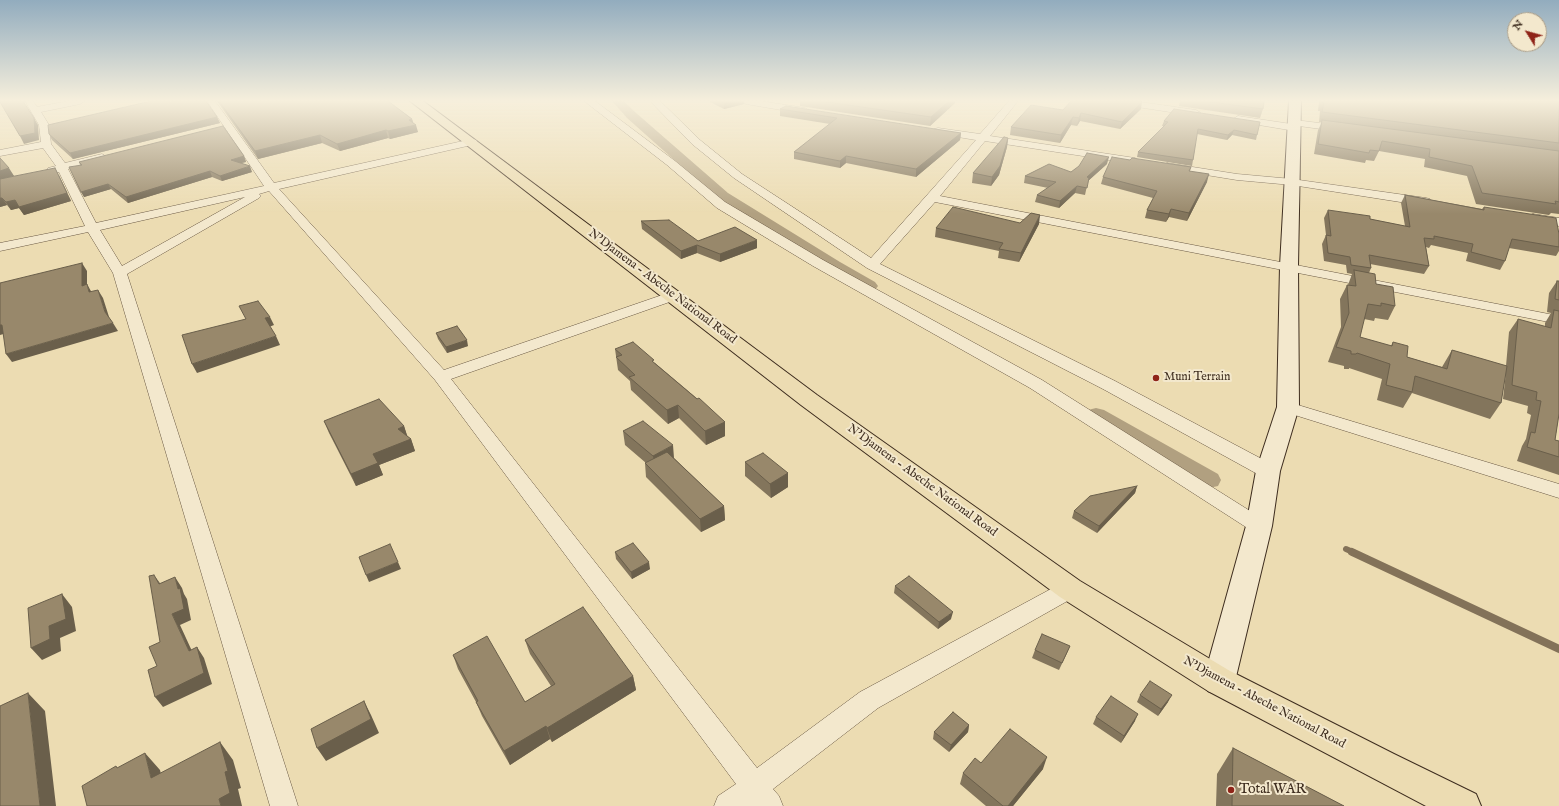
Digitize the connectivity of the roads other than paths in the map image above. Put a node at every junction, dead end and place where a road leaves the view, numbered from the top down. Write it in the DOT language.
graph roads {
  1 [pos="984,138"];
  2 [pos="45,139"];
  3 [pos="233,139"];
  4 [pos="467,139"];
  5 [pos="638,139"];
  6 [pos="693,139"];
  7 [pos="988,139"];
  8 [pos="1294,139"];
  9 [pos="472,142"];
  10 [pos="46,144"];
  11 [pos="0,153"];
  12 [pos="112,154"];
  13 [pos="1142,162"];
  14 [pos="1158,165"];
  15 [pos="62,167"];
  16 [pos="39,173"];
  17 [pos="1292,182"];
  18 [pos="271,187"];
  19 [pos="932,198"];
  20 [pos="1434,203"];
  21 [pos="1520,216"];
  22 [pos="1559,222"];
  23 [pos="92,228"];
  24 [pos="0,247"];
  25 [pos="872,265"];
  26 [pos="1288,266"];
  27 [pos="120,273"];
  28 [pos="673,296"];
  29 [pos="1559,320"];
  30 [pos="441,377"];
  31 [pos="1288,407"];
  32 [pos="1268,471"];
  33 [pos="1559,491"];
  34 [pos="1259,526"];
  35 [pos="1070,588"];
  36 [pos="1219,681"];
  37 [pos="762,796"];
  38 [pos="284,806"];
  39 [pos="728,806"];
  40 [pos="1463,806"];
  1 -- 19 [label="street"];
  2 -- 10 [label="street"];
  3 -- 18 [label="street"];
  4 -- 9 [label="highway, N'Djamena - Abeche National Road"];
  5 -- 34 [label="street"];
  6 -- 25 [label="street"];
  7 -- 13 [label="street"];
  8 -- 17 [label="main road"];
  9 -- 18 [label="street"];
  9 -- 28 [label="highway, N'Djamena - Abeche National Road"];
  10 -- 11 [label="street"];
  10 -- 15 [label="street"];
  12 -- 15 [label="street"];
  14 -- 17 [label="street"];
  15 -- 16 [label="street"];
  15 -- 23 [label="street"];
  17 -- 20 [label="street"];
  17 -- 26 [label="main road"];
  18 -- 23 [label="street"];
  18 -- 27 [label="street"];
  18 -- 30 [label="street"];
  19 -- 25 [label="street"];
  19 -- 26 [label="street"];
  21 -- 22 [label="street"];
  23 -- 24 [label="street"];
  23 -- 27 [label="street"];
  25 -- 32 [label="street"];
  26 -- 29 [label="street"];
  26 -- 31 [label="main road"];
  27 -- 38 [label="street"];
  28 -- 30 [label="street"];
  28 -- 35 [label="highway, N'Djamena - Abeche National Road"];
  30 -- 37 [label="street"];
  31 -- 32 [label="main road"];
  31 -- 33 [label="street"];
  32 -- 34 [label="main road"];
  34 -- 36 [label="main road"];
  35 -- 36 [label="highway, N'Djamena - Abeche National Road"];
  35 -- 37 [label="street"];
  36 -- 40 [label="highway, N'Djamena - Abeche National Road"];
  37 -- 39 [label="street"];
}
